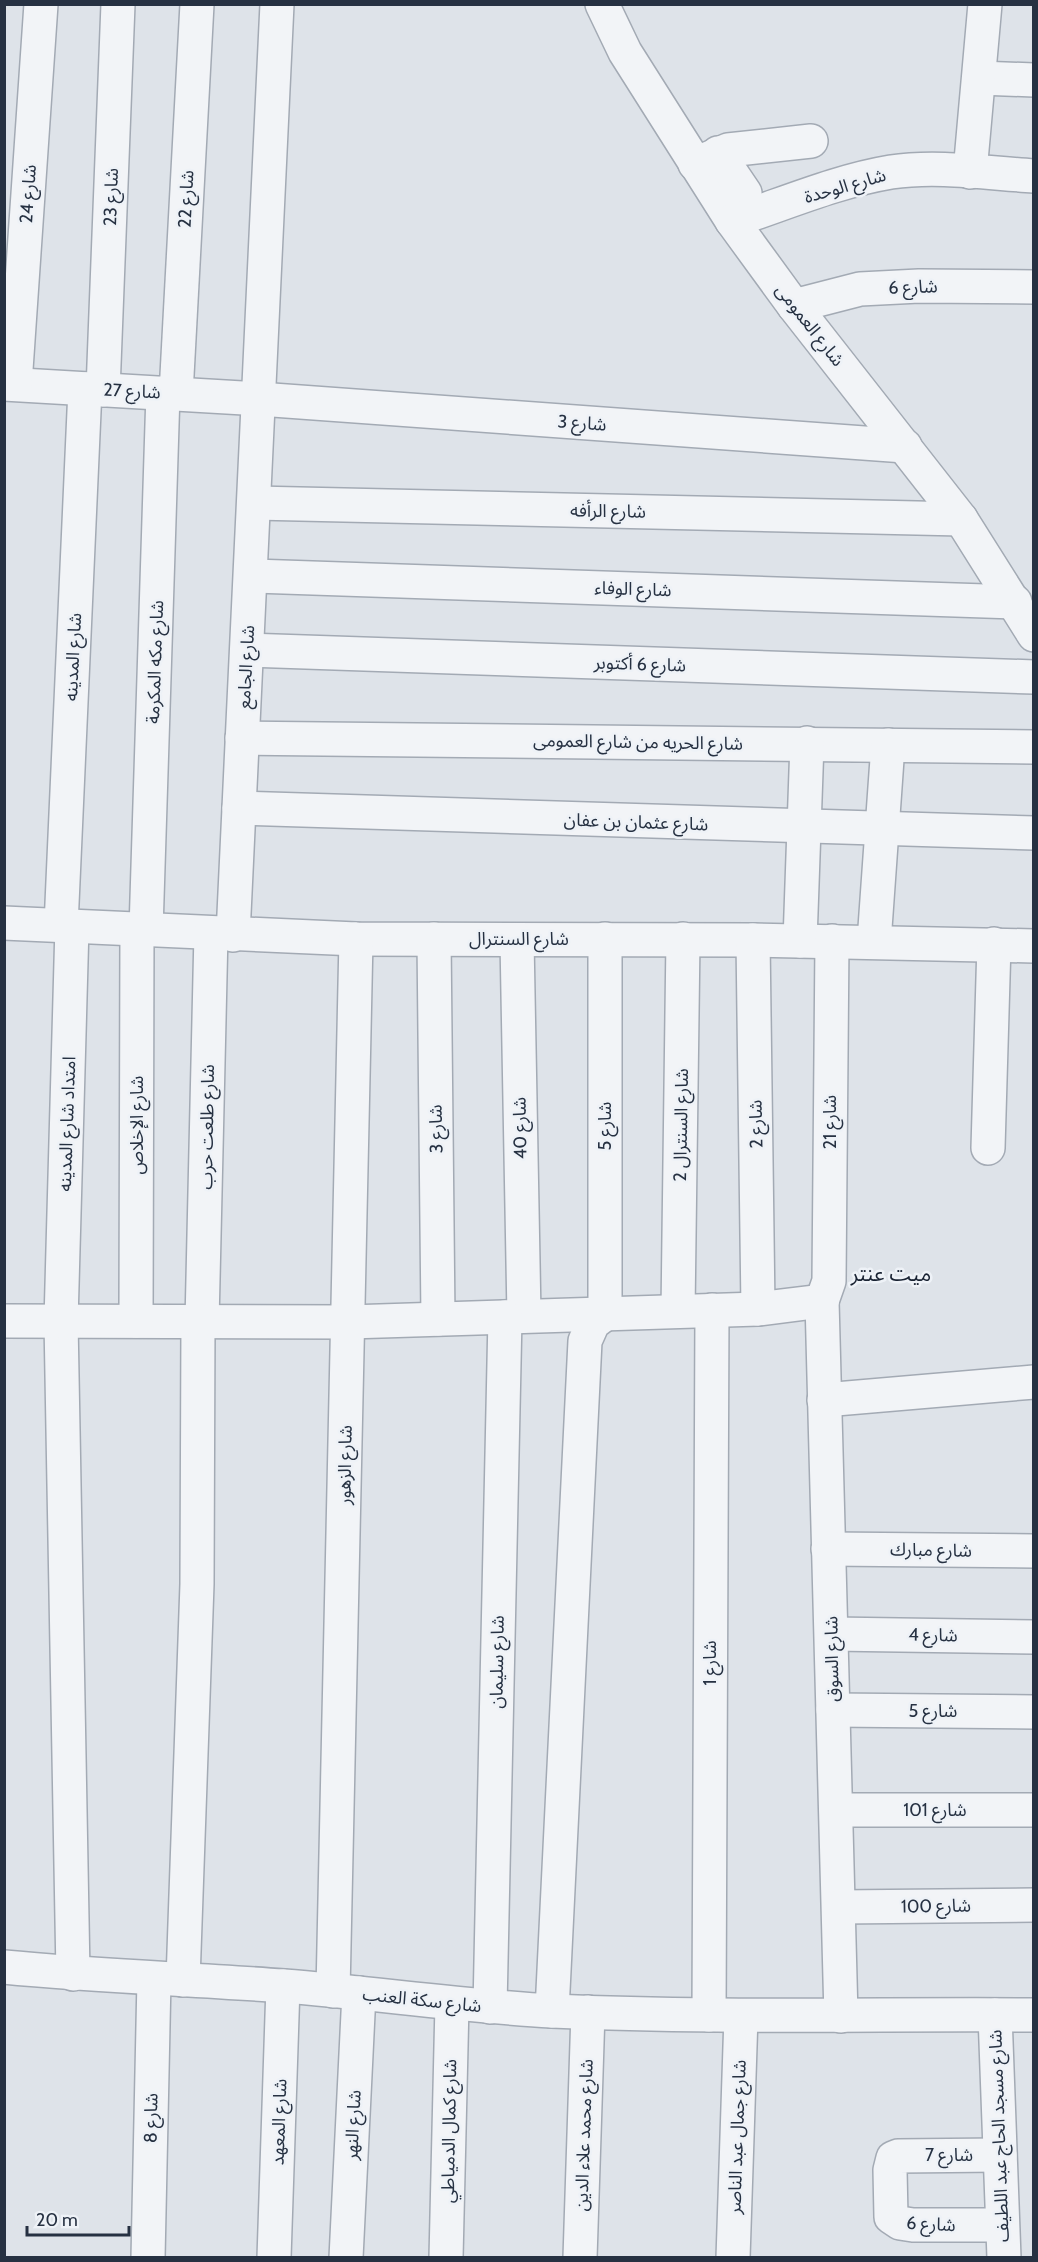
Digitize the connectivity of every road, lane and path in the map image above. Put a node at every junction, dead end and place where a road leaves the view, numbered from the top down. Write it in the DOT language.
graph roads {
  1 [pos="41,4"];
  2 [pos="118,4"];
  3 [pos="197,4"];
  4 [pos="278,4"];
  5 [pos="602,4"];
  6 [pos="985,4"];
  7 [pos="979,78"];
  8 [pos="1034,80"];
  9 [pos="811,141"];
  10 [pos="707,159"];
  11 [pos="970,172"];
  12 [pos="1034,176"];
  13 [pos="739,207"];
  14 [pos="1034,287"];
  15 [pos="794,306"];
  16 [pos="10,384"];
  17 [pos="94,389"];
  18 [pos="169,393"];
  19 [pos="259,399"];
  20 [pos="905,446"];
  21 [pos="255,503"];
  22 [pos="961,519"];
  23 [pos="251,576"];
  24 [pos="1015,602"];
  25 [pos="1034,635"];
  26 [pos="247,650"];
  27 [pos="1034,677"];
  28 [pos="242,738"];
  29 [pos="807,743"];
  30 [pos="888,746"];
  31 [pos="1034,747"];
  32 [pos="239,808"];
  33 [pos="804,828"];
  34 [pos="883,830"];
  35 [pos="1034,833"];
  36 [pos="67,926"];
  37 [pos="142,930"];
  38 [pos="5,932"];
  39 [pos="222,934"];
  40 [pos="356,939"];
  41 [pos="434,939"];
  42 [pos="605,939"];
  43 [pos="683,939"];
  44 [pos="517,940"];
  45 [pos="753,940"];
  46 [pos="816,941"];
  47 [pos="874,942"];
  48 [pos="994,944"];
  49 [pos="1034,946"];
  50 [pos="988,1148"];
  51 [pos="822,1301"];
  52 [pos="758,1309"];
  53 [pos="678,1311"];
  54 [pos="712,1311"];
  55 [pos="605,1314"];
  56 [pos="514,1316"];
  57 [pos="438,1319"];
  58 [pos="4,1320"];
  59 [pos="61,1321"];
  60 [pos="136,1321"];
  61 [pos="200,1322"];
  62 [pos="349,1322"];
  63 [pos="1034,1382"];
  64 [pos="824,1400"];
  65 [pos="828,1550"];
  66 [pos="1034,1551"];
  67 [pos="832,1634"];
  68 [pos="1034,1637"];
  69 [pos="833,1710"];
  70 [pos="1034,1712"];
  71 [pos="836,1810"];
  72 [pos="1034,1810"];
  73 [pos="1034,1905"];
  74 [pos="839,1907"];
  75 [pos="4,1967"];
  76 [pos="72,1974"];
  77 [pos="169,1979"];
  78 [pos="283,1986"];
  79 [pos="346,1992"];
  80 [pos="452,2004"];
  81 [pos="490,2007"];
  82 [pos="552,2011"];
  83 [pos="588,2012"];
  84 [pos="709,2015"];
  85 [pos="995,2015"];
  86 [pos="1034,2015"];
  87 [pos="741,2016"];
  88 [pos="841,2016"];
  89 [pos="1000,2155"];
  90 [pos="898,2156"];
  91 [pos="1002,2225"];
  92 [pos="148,2258"];
  93 [pos="274,2258"];
  94 [pos="346,2258"];
  95 [pos="446,2258"];
  96 [pos="580,2258"];
  97 [pos="733,2258"];
  98 [pos="1004,2258"];
  1 -- 16 [label="street, شارع 24"];
  2 -- 17 [label="street, شارع 23"];
  3 -- 18 [label="street, شارع 22"];
  4 -- 19 [label="street, شارع الجامع"];
  5 -- 10 [label="street, شارع العمومى"];
  6 -- 7 [label="street"];
  7 -- 8 [label="street"];
  7 -- 11 [label="street"];
  9 -- 10 [label="street"];
  10 -- 13 [label="street, شارع العمومى"];
  11 -- 12 [label="street, شارع الوحدة"];
  11 -- 13 [label="street, شارع الوحدة"];
  13 -- 15 [label="street, شارع العمومى"];
  14 -- 15 [label="street, شارع 6"];
  15 -- 20 [label="street, شارع العمومى"];
  16 -- 17 [label="street, شارع 27"];
  17 -- 18 [label="street, شارع 27"];
  17 -- 36 [label="street, شارع المدينه"];
  18 -- 19 [label="street, شارع 27"];
  18 -- 37 [label="street, شارع مكه المكرمة"];
  19 -- 20 [label="street, شارع 3"];
  19 -- 21 [label="street, شارع الجامع"];
  20 -- 22 [label="street, شارع العمومى"];
  21 -- 22 [label="street, شارع الرأفه"];
  21 -- 23 [label="street, شارع الجامع"];
  22 -- 24 [label="street, شارع العمومى"];
  23 -- 24 [label="street, شارع الوفاء"];
  23 -- 26 [label="street, شارع الجامع"];
  24 -- 25 [label="street, شارع العمومى"];
  26 -- 27 [label="street, شارع 6 أكتوبر"];
  26 -- 28 [label="street, شارع الجامع"];
  28 -- 29 [label="street, شارع الحريه من شارع العمومى"];
  28 -- 32 [label="street, شارع الجامع"];
  29 -- 30 [label="street, شارع الحريه من شارع العمومى"];
  29 -- 33 [label="street, شارع 21"];
  30 -- 31 [label="street, شارع الحريه من شارع العمومى"];
  30 -- 34 [label="street"];
  32 -- 33 [label="street, شارع عثمان بن عفان"];
  32 -- 39 [label="street, شارع الجامع"];
  33 -- 34 [label="street, شارع عثمان بن عفان"];
  33 -- 46 [label="street, شارع 21"];
  34 -- 35 [label="street, شارع عثمان بن عفان"];
  34 -- 47 [label="street"];
  36 -- 37 [label="street, شارع السنترال"];
  36 -- 38 [label="street, شارع السنترال"];
  36 -- 59 [label="street, امتداد شارع المدينه"];
  37 -- 39 [label="street, شارع السنترال"];
  37 -- 60 [label="street, شارع الإخلاص"];
  39 -- 40 [label="street, شارع السنترال"];
  39 -- 61 [label="street, شارع طلعت حرب"];
  40 -- 41 [label="street, شارع السنترال"];
  40 -- 62 [label="street, شارع الزهور"];
  41 -- 44 [label="street, شارع السنترال"];
  41 -- 57 [label="street, شارع 3"];
  42 -- 43 [label="street, شارع السنترال"];
  42 -- 44 [label="street, شارع السنترال"];
  42 -- 55 [label="street, شارع 5"];
  43 -- 45 [label="street, شارع السنترال"];
  43 -- 53 [label="street, شارع السنترال 2"];
  44 -- 56 [label="street, شارع 40"];
  45 -- 46 [label="street, شارع السنترال"];
  45 -- 52 [label="street, شارع 2"];
  46 -- 47 [label="street, شارع السنترال"];
  46 -- 51 [label="street, شارع 21"];
  47 -- 48 [label="street, شارع السنترال"];
  48 -- 49 [label="street, شارع السنترال"];
  48 -- 50 [label="street"];
  51 -- 52 [label="street"];
  51 -- 64 [label="street, شارع السوق"];
  52 -- 54 [label="street"];
  53 -- 54 [label="street"];
  53 -- 55 [label="street"];
  54 -- 84 [label="street, شارع 1"];
  55 -- 56 [label="street"];
  55 -- 82 [label="street"];
  56 -- 57 [label="street"];
  56 -- 81 [label="street, شارع سليمان"];
  57 -- 62 [label="street"];
  58 -- 59 [label="street"];
  59 -- 60 [label="street"];
  59 -- 76 [label="street, امتداد شارع المدينه"];
  60 -- 61 [label="street"];
  61 -- 62 [label="street"];
  61 -- 77 [label="street, شارع طلعت حرب"];
  62 -- 79 [label="street, شارع الزهور"];
  63 -- 64 [label="street"];
  64 -- 65 [label="street, شارع السوق"];
  65 -- 66 [label="street, شارع مبارك"];
  65 -- 67 [label="street, شارع السوق"];
  67 -- 68 [label="street, شارع 4"];
  67 -- 69 [label="street, شارع السوق"];
  69 -- 70 [label="street, شارع 5"];
  69 -- 71 [label="street, شارع السوق"];
  71 -- 72 [label="street, شارع 101"];
  71 -- 74 [label="street, شارع السوق"];
  73 -- 74 [label="street, شارع 100"];
  74 -- 88 [label="street, شارع السوق"];
  75 -- 76 [label="street, شارع سكة العنب"];
  76 -- 77 [label="street, شارع سكة العنب"];
  77 -- 78 [label="street, شارع سكة العنب"];
  77 -- 92 [label="street, شارع 8"];
  78 -- 79 [label="street, شارع سكة العنب"];
  78 -- 93 [label="street, شارع المعهد"];
  79 -- 80 [label="street, شارع سكة العنب"];
  79 -- 94 [label="street, شارع النهر"];
  80 -- 81 [label="street, شارع سكة العنب"];
  80 -- 95 [label="street, شارع كمال الدمياطي"];
  81 -- 82 [label="street, شارع سكة العنب"];
  82 -- 83 [label="street, شارع سكة العنب"];
  83 -- 84 [label="street, شارع سكة العنب"];
  83 -- 96 [label="street, شارع محمد علاء الدين"];
  84 -- 87 [label="street, شارع سكة العنب"];
  85 -- 86 [label="street, شارع سكة العنب"];
  85 -- 88 [label="street, شارع سكة العنب"];
  85 -- 89 [label="street, شارع مسجد الحاج عبد اللطيف"];
  87 -- 88 [label="street, شارع سكة العنب"];
  87 -- 97 [label="street, شارع جمال عبد الناصر"];
  89 -- 90 [label="street, شارع 7"];
  89 -- 91 [label="street, شارع مسجد الحاج عبد اللطيف"];
  90 -- 91 [label="street, شارع 6"];
  91 -- 98 [label="street, شارع مسجد الحاج عبد اللطيف"];
}
